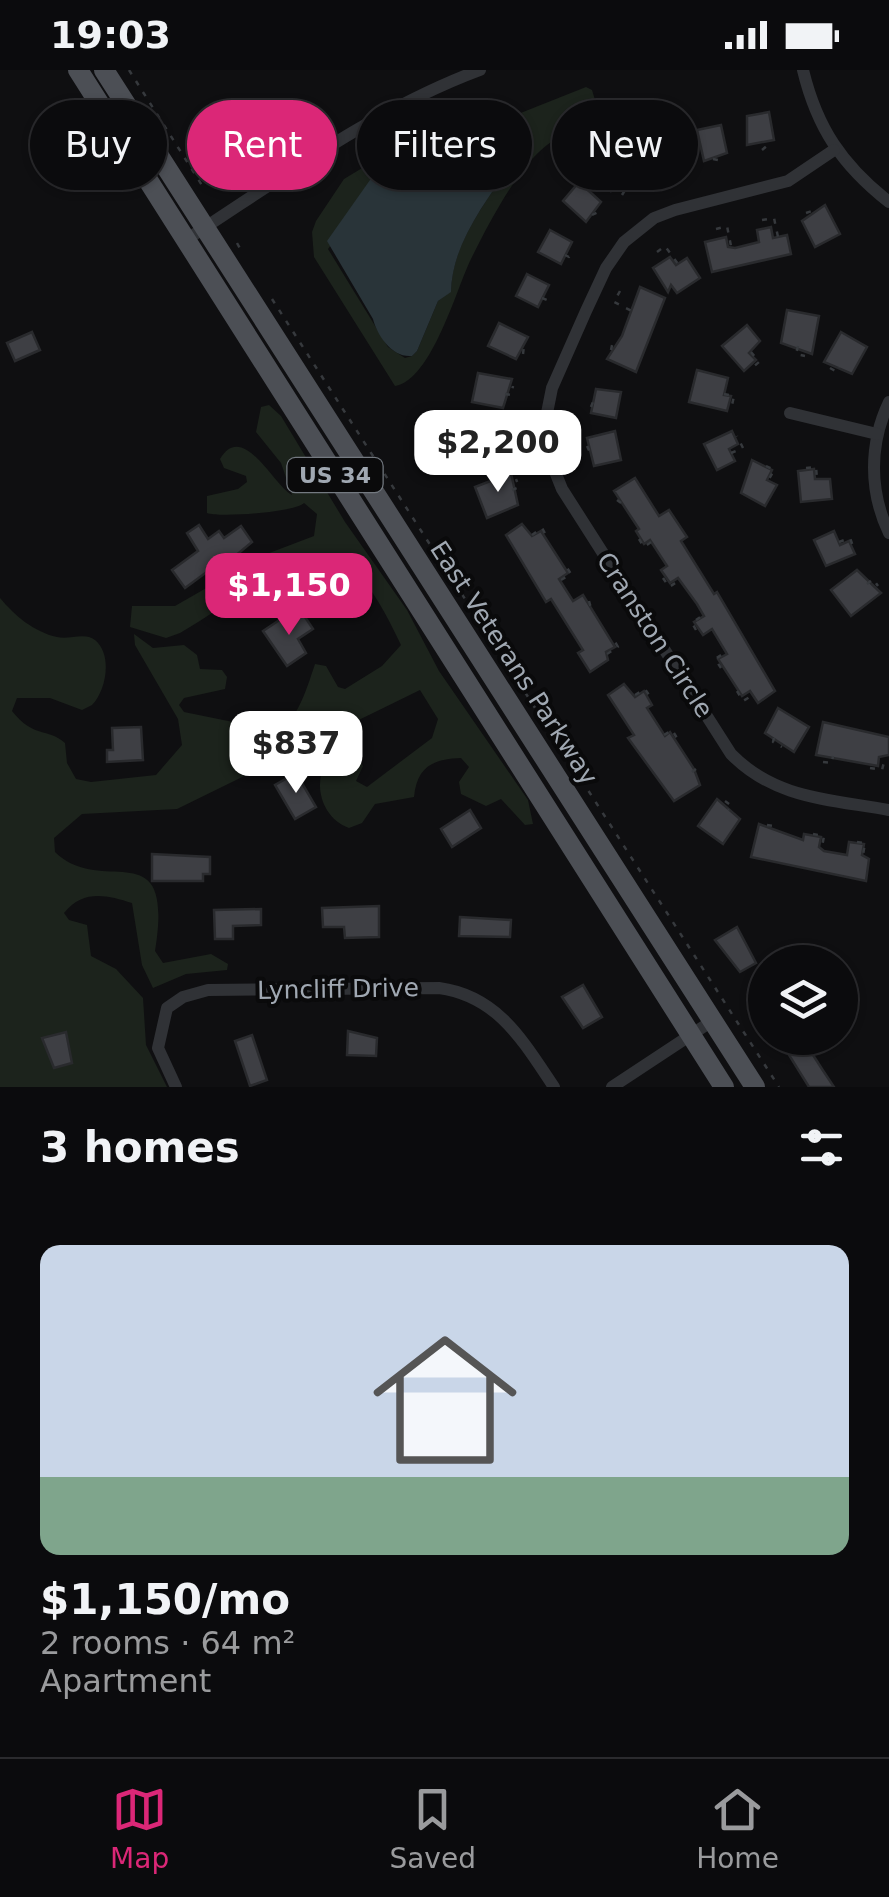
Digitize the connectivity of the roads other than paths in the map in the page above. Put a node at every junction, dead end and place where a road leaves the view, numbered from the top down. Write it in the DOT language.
graph roads {
  1 [pos="78,70"];
  2 [pos="104,70"];
  3 [pos="480,70"];
  4 [pos="803,70"];
  5 [pos="834,150"];
  6 [pos="889,202"];
  7 [pos="197,232"];
  8 [pos="889,402"];
  9 [pos="790,413"];
  10 [pos="877,434"];
  11 [pos="889,532"];
  12 [pos="889,810"];
  13 [pos="712,1021"];
  14 [pos="691,1035"];
  15 [pos="176,1087"];
  16 [pos="554,1087"];
  17 [pos="612,1087"];
  18 [pos="724,1087"];
  19 [pos="755,1087"];
  1 -- 7 [label="main road, East Veterans Parkway / US 34"];
  2 -- 7 [label="main road, East Veterans Parkway / US 34"];
  3 -- 7 [label="street"];
  4 -- 5 [label="street"];
  5 -- 6 [label="street"];
  5 -- 12 [label="street, Cranston Circle"];
  7 -- 13 [label="main road, East Veterans Parkway / US 34"];
  7 -- 14 [label="main road, East Veterans Parkway / US 34"];
  8 -- 10 [label="street"];
  9 -- 10 [label="street"];
  10 -- 11 [label="street"];
  13 -- 14 [label="street"];
  13 -- 19 [label="main road, US 34"];
  14 -- 17 [label="street"];
  14 -- 18 [label="main road, US 34"];
  15 -- 16 [label="street, Lyncliff Drive"];
}
